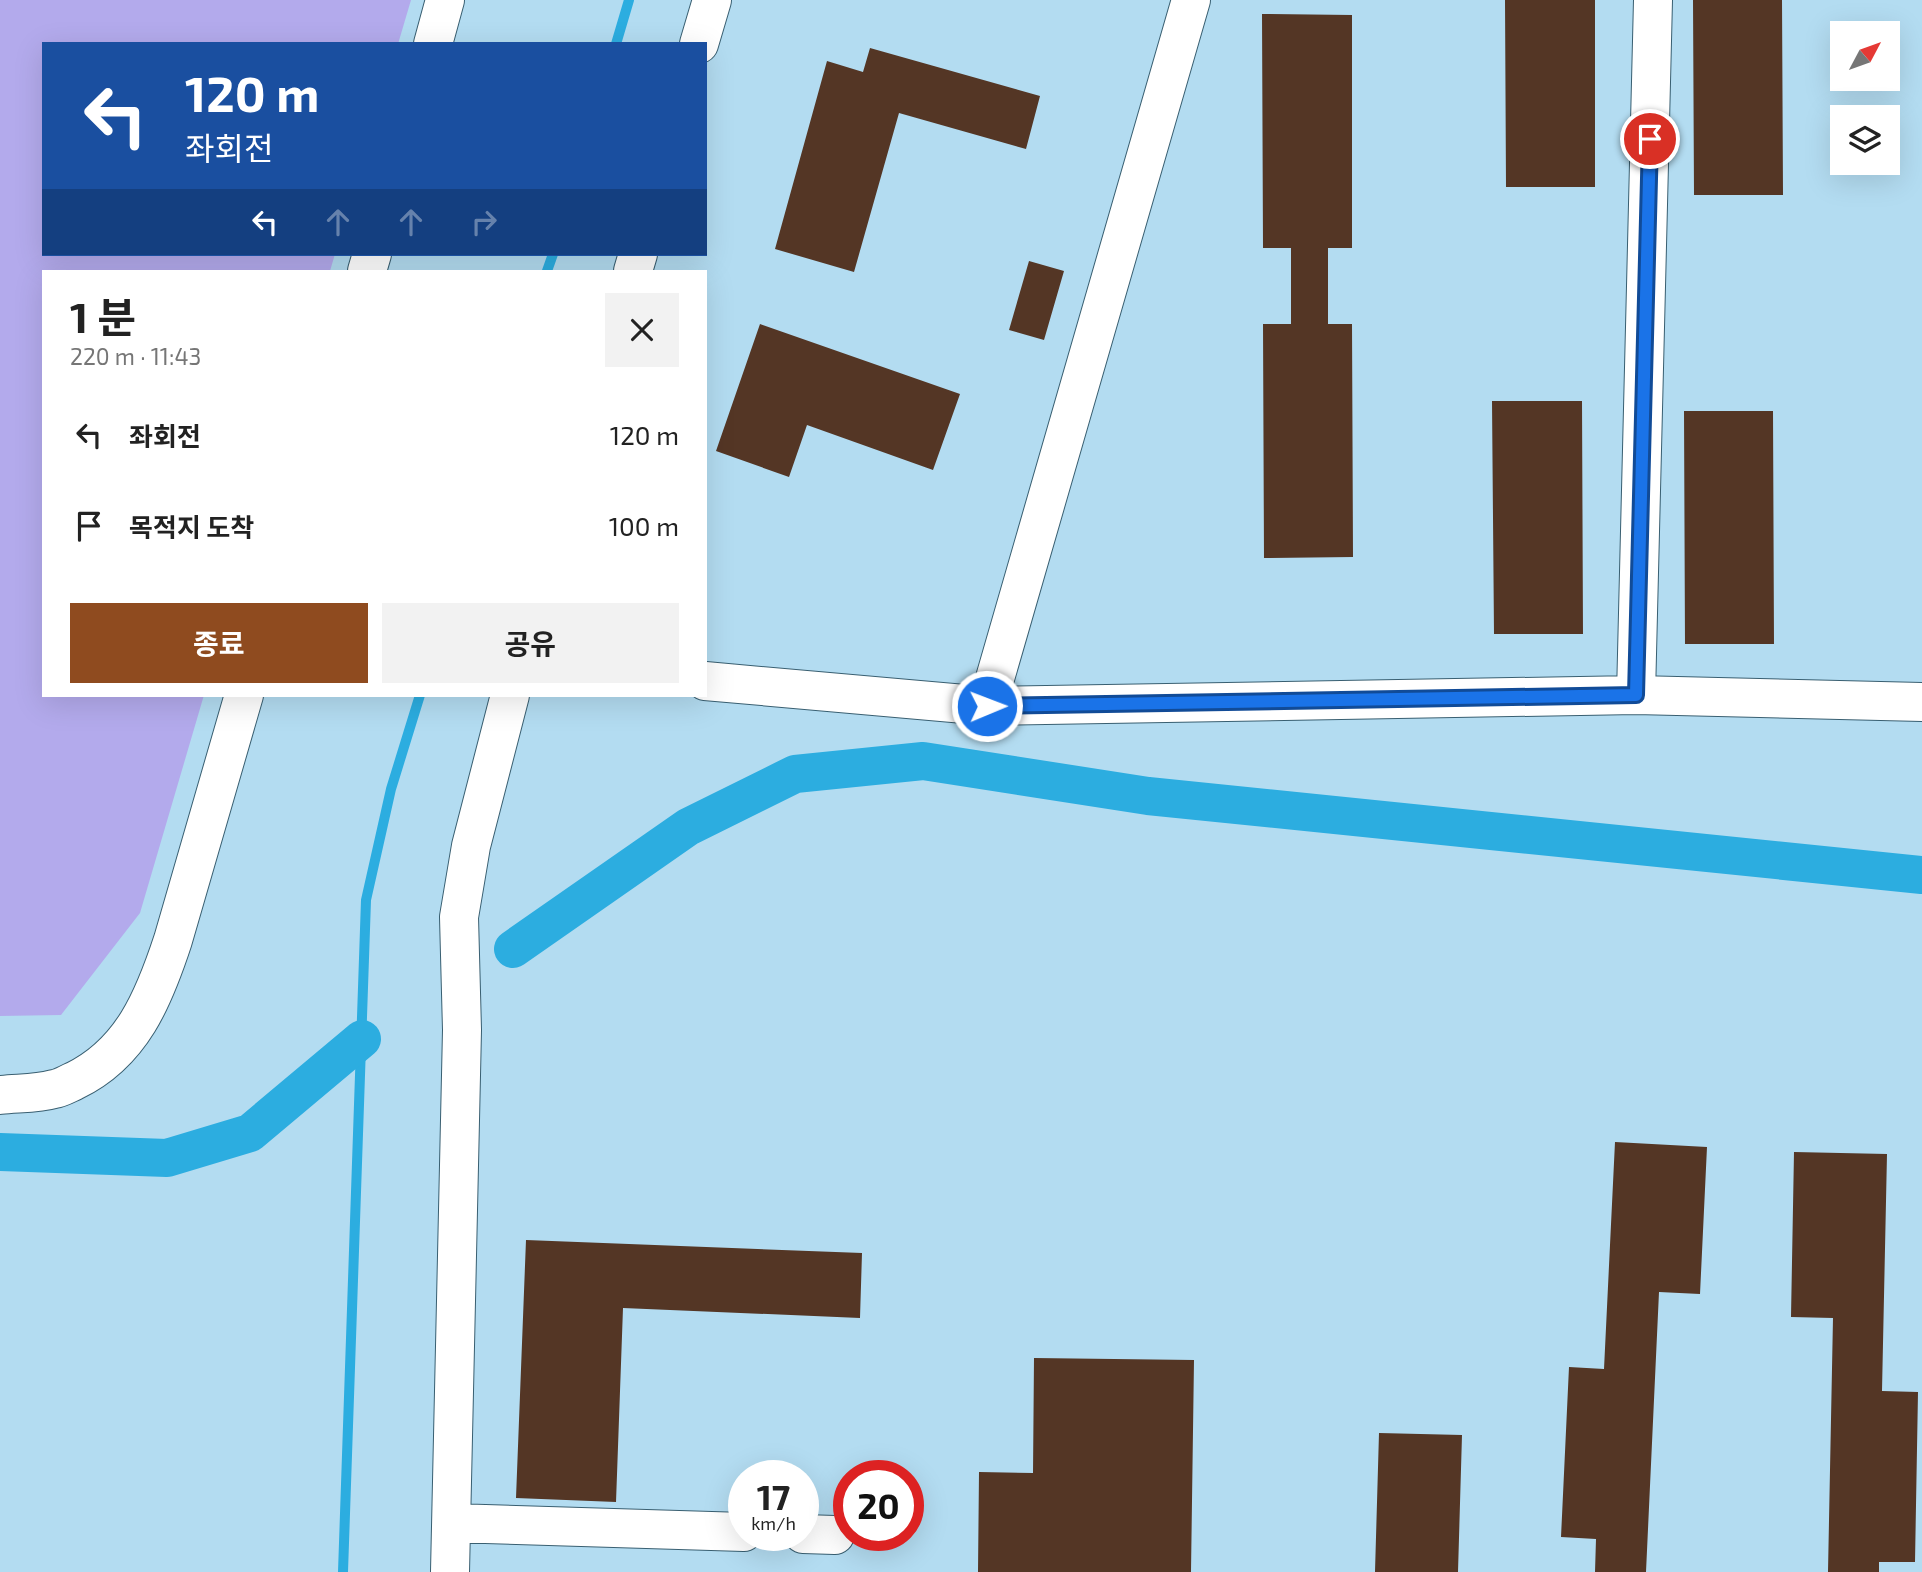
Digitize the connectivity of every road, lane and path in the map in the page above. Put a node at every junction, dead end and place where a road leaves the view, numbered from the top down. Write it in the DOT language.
graph roads {
  1 [pos="445,0"];
  2 [pos="712,0"];
  3 [pos="1191,0"];
  4 [pos="1653,0"];
  5 [pos="434,42"];
  6 [pos="700,42"];
  7 [pos="707,681"];
  8 [pos="1636,695"];
  9 [pos="243,697"];
  10 [pos="509,697"];
  11 [pos="1922,702"];
  12 [pos="987,706"];
  13 [pos="0,1095"];
  14 [pos="452,1523"];
  15 [pos="728,1532"];
  16 [pos="450,1572"];
  1 -- 5 [label="street"];
  2 -- 6 [label="street"];
  3 -- 12 [label="street"];
  4 -- 8 [label="street"];
  7 -- 12 [label="street"];
  8 -- 11 [label="street"];
  8 -- 12 [label="street"];
  9 -- 13 [label="street"];
  10 -- 14 [label="street"];
  14 -- 15 [label="street"];
  14 -- 16 [label="street"];
}
